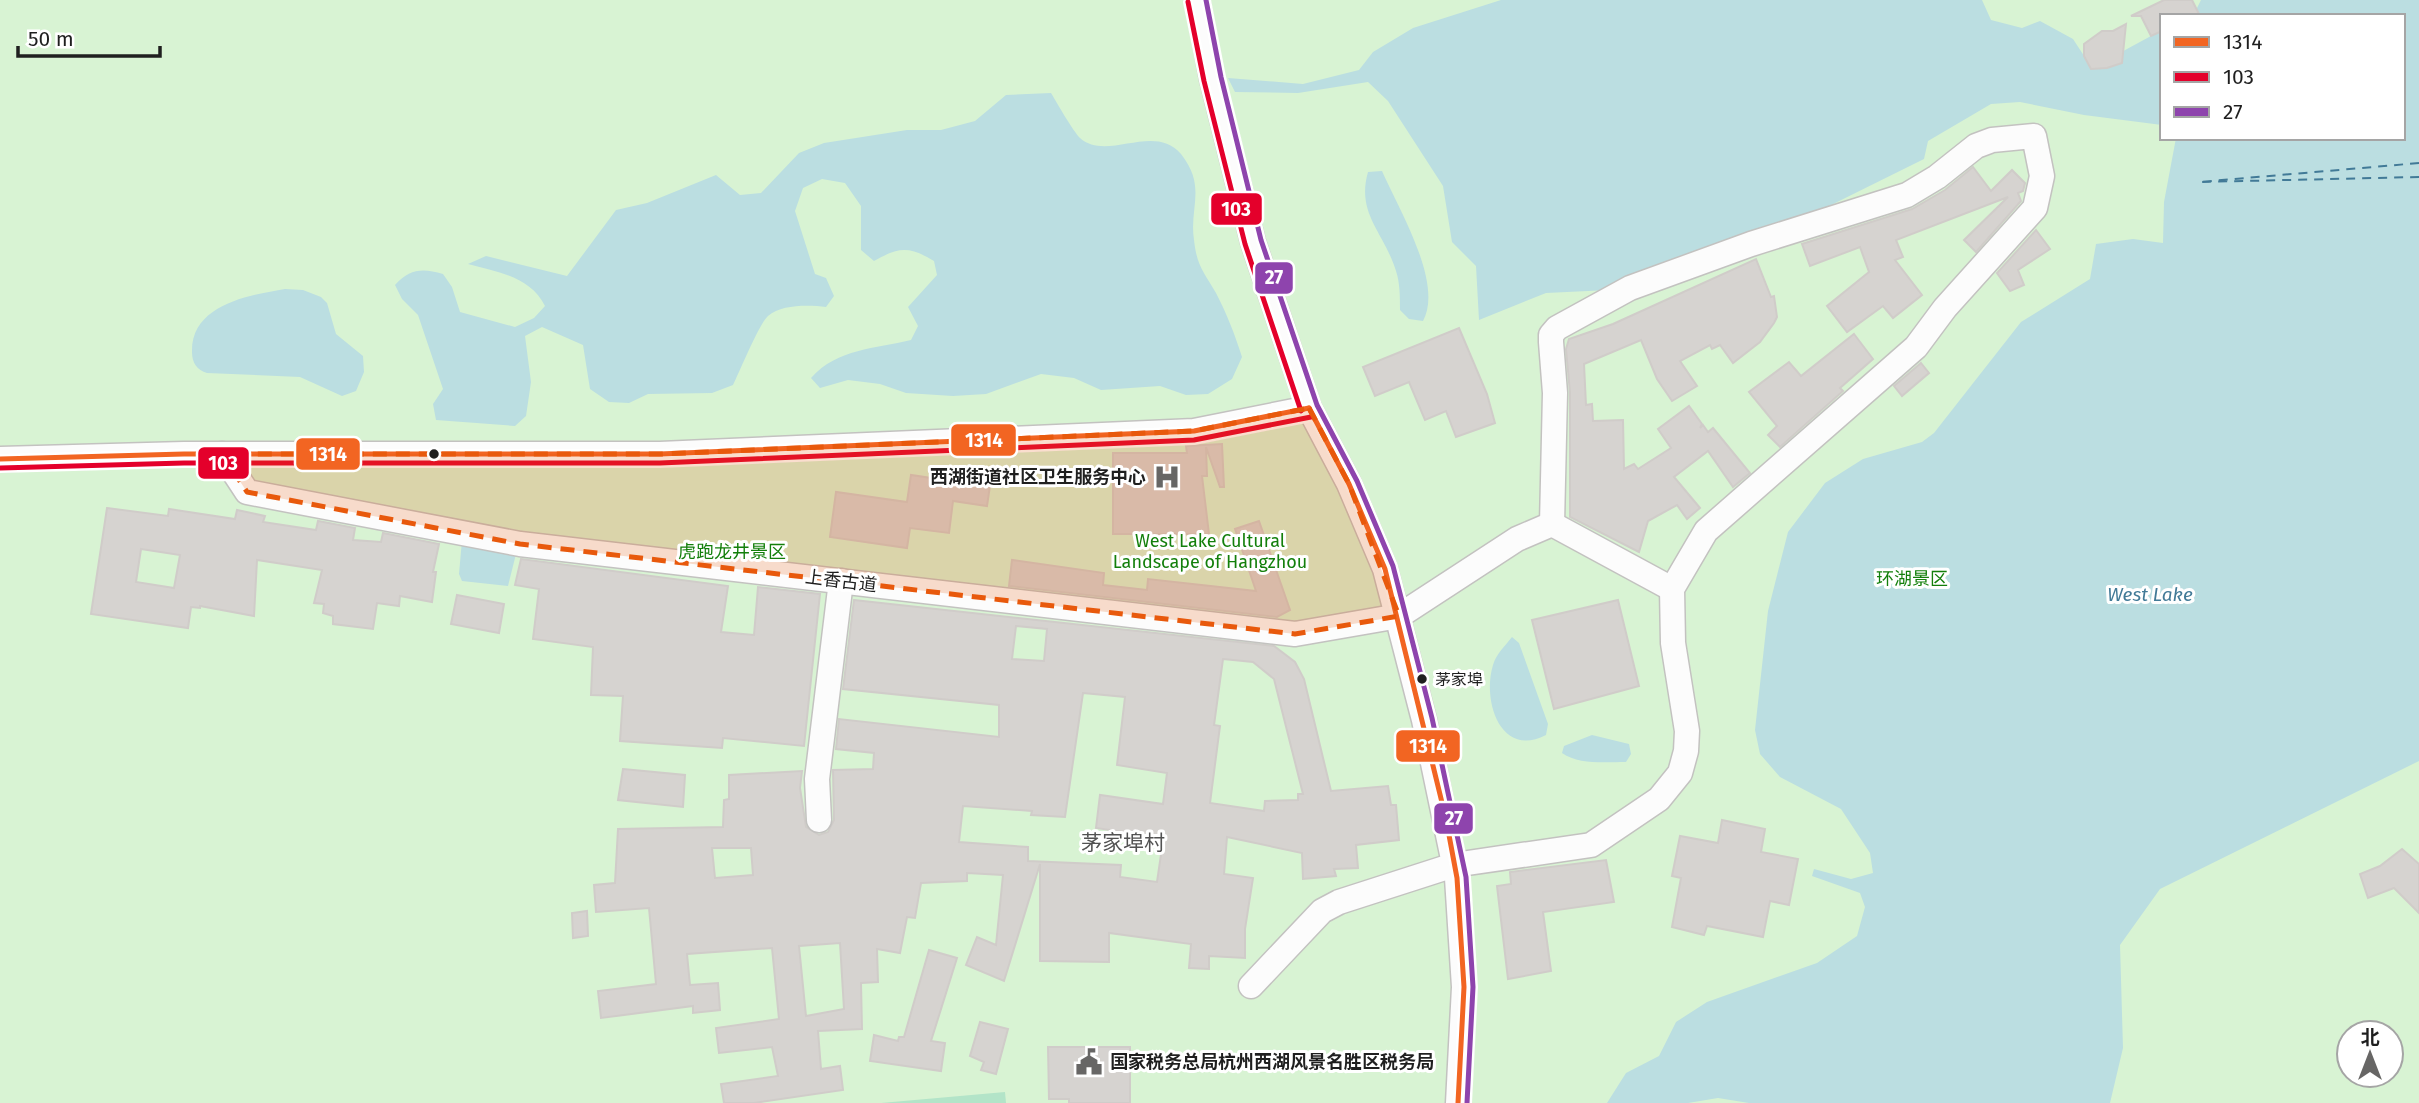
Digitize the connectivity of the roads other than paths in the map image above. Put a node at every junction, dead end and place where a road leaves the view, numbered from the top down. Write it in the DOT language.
graph roads {
  1 [pos="1197,0"];
  2 [pos="1309,408"];
  3 [pos="222,454"];
  4 [pos="0,459"];
  5 [pos="1552,524"];
  6 [pos="841,581"];
  7 [pos="1672,589"];
  8 [pos="1399,616"];
  9 [pos="819,820"];
  10 [pos="1454,865"];
  11 [pos="1251,986"];
  12 [pos="1458,1103"];
  1 -- 2 [label="street"];
  2 -- 3 [label="street"];
  2 -- 8 [label="street"];
  3 -- 4 [label="street"];
  3 -- 6 [label="street, 上香古道"];
  5 -- 7 [label="street"];
  5 -- 7 [label="street"];
  5 -- 8 [label="street"];
  6 -- 8 [label="street, 上香古道"];
  6 -- 9 [label="street"];
  7 -- 10 [label="street"];
  8 -- 10 [label="street"];
  10 -- 11 [label="street"];
  10 -- 12 [label="street"];
}
